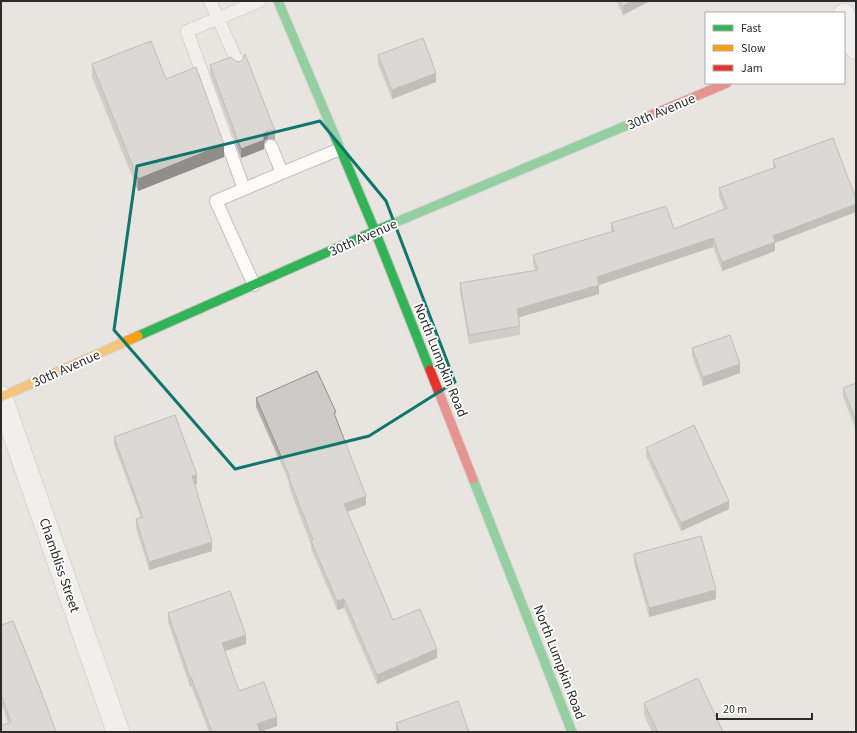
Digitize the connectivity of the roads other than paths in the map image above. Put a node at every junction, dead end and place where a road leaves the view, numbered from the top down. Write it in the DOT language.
graph roads {
  1 [pos="210,1"];
  2 [pos="260,1"];
  3 [pos="278,1"];
  4 [pos="839,1"];
  5 [pos="843,12"];
  6 [pos="845,17"];
  7 [pos="218,18"];
  8 [pos="849,28"];
  9 [pos="238,63"];
  10 [pos="725,84"];
  11 [pos="271,146"];
  12 [pos="340,149"];
  13 [pos="282,173"];
  14 [pos="244,189"];
  15 [pos="375,231"];
  16 [pos="254,285"];
  17 [pos="1,397"];
  18 [pos="118,732"];
  19 [pos="572,732"];
  1 -- 7 [label="lane"];
  2 -- 7 [label="lane"];
  3 -- 12 [label="street, North Lumpkin Road"];
  4 -- 5 [label="street"];
  6 -- 8 [label="street"];
  7 -- 9 [label="lane"];
  7 -- 14 [label="lane"];
  10 -- 15 [label="street, 30th Avenue"];
  11 -- 13 [label="lane"];
  12 -- 13 [label="lane"];
  12 -- 15 [label="street, North Lumpkin Road"];
  13 -- 14 [label="lane"];
  14 -- 16 [label="lane"];
  15 -- 16 [label="street, 30th Avenue"];
  15 -- 19 [label="street, North Lumpkin Road"];
  16 -- 17 [label="street, 30th Avenue"];
  17 -- 18 [label="street, Chambliss Street"];
}
